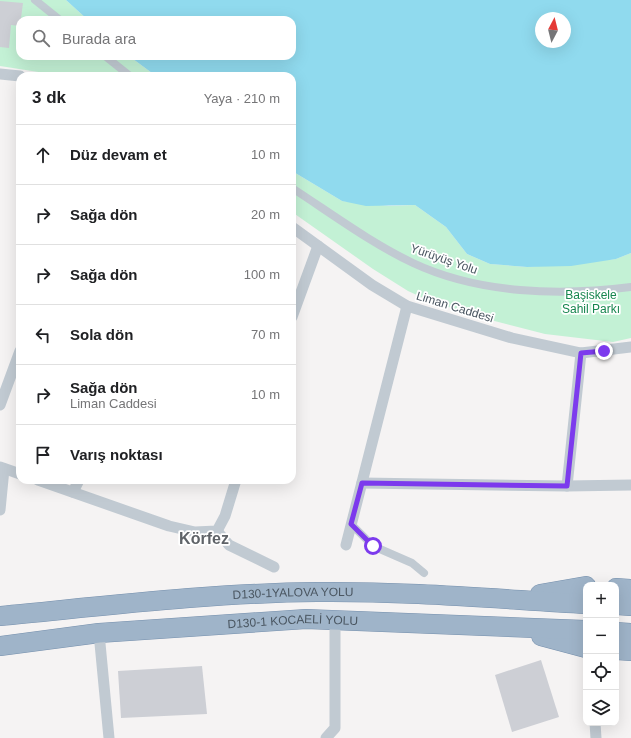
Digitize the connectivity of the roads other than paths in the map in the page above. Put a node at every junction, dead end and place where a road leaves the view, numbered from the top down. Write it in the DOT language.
graph roads {
  1 [pos="36,0"];
  2 [pos="55,16"];
  3 [pos="110,60"];
  4 [pos="125,72"];
  5 [pos="0,74"];
  6 [pos="16,76"];
  7 [pos="296,191"];
  8 [pos="296,230"];
  9 [pos="318,246"];
  10 [pos="631,287"];
  11 [pos="296,306"];
  12 [pos="407,306"];
  13 [pos="631,347"];
  14 [pos="581,353"];
  15 [pos="16,362"];
  16 [pos="0,405"];
  17 [pos="2,468"];
  18 [pos="16,473"];
  19 [pos="362,483"];
  20 [pos="50,484"];
  21 [pos="77,484"];
  22 [pos="235,484"];
  23 [pos="631,485"];
  24 [pos="567,486"];
  25 [pos="73,492"];
  26 [pos="0,510"];
  27 [pos="351,524"];
  28 [pos="217,530"];
  29 [pos="346,545"];
  30 [pos="274,567"];
  31 [pos="424,573"];
  32 [pos="583,586"];
  33 [pos="619,588"];
  34 [pos="631,589"];
  35 [pos="508,599"];
  36 [pos="583,604"];
  37 [pos="619,605"];
  38 [pos="631,606"];
  39 [pos="0,616"];
  40 [pos="335,620"];
  41 [pos="503,626"];
  42 [pos="583,630"];
  43 [pos="619,632"];
  44 [pos="631,632"];
  45 [pos="99,633"];
  46 [pos="0,646"];
  47 [pos="583,647"];
  48 [pos="619,650"];
  49 [pos="631,651"];
  50 [pos="595,726"];
  51 [pos="109,738"];
  52 [pos="326,738"];
  53 [pos="596,738"];
  1 -- 2 [label="street"];
  3 -- 4 [label="street"];
  5 -- 6 [label="street"];
  7 -- 10 [label="street, Yürüyüş Yolu"];
  8 -- 9 [label="street, Liman Caddesi"];
  9 -- 11 [label="street"];
  9 -- 12 [label="street, Liman Caddesi"];
  12 -- 14 [label="street, Liman Caddesi"];
  12 -- 19 [label="street"];
  13 -- 14 [label="street, Liman Caddesi"];
  14 -- 24 [label="street"];
  15 -- 16 [label="street"];
  17 -- 18 [label="street"];
  17 -- 26 [label="street"];
  19 -- 24 [label="street"];
  19 -- 27 [label="street"];
  20 -- 25 [label="street"];
  21 -- 25 [label="street"];
  22 -- 28 [label="street"];
  23 -- 24 [label="street"];
  25 -- 28 [label="street"];
  27 -- 29 [label="street"];
  27 -- 31 [label="street"];
  28 -- 30 [label="street"];
  32 -- 35 [label="highway"];
  33 -- 34 [label="highway"];
  35 -- 36 [label="highway, D130-1YALOVA YOLU"];
  35 -- 39 [label="highway, D130-1YALOVA YOLU"];
  37 -- 38 [label="highway"];
  40 -- 41 [label="highway, D130-1 KOCAELİ YOLU"];
  40 -- 45 [label="highway, D130-1 KOCAELİ YOLU"];
  40 -- 52 [label="street"];
  41 -- 42 [label="highway, D130-1 KOCAELİ YOLU"];
  41 -- 47 [label="highway"];
  43 -- 44 [label="highway"];
  45 -- 46 [label="highway, D130-1 KOCAELİ YOLU"];
  45 -- 51 [label="street"];
  48 -- 49 [label="highway"];
  50 -- 53 [label="street"];
}
